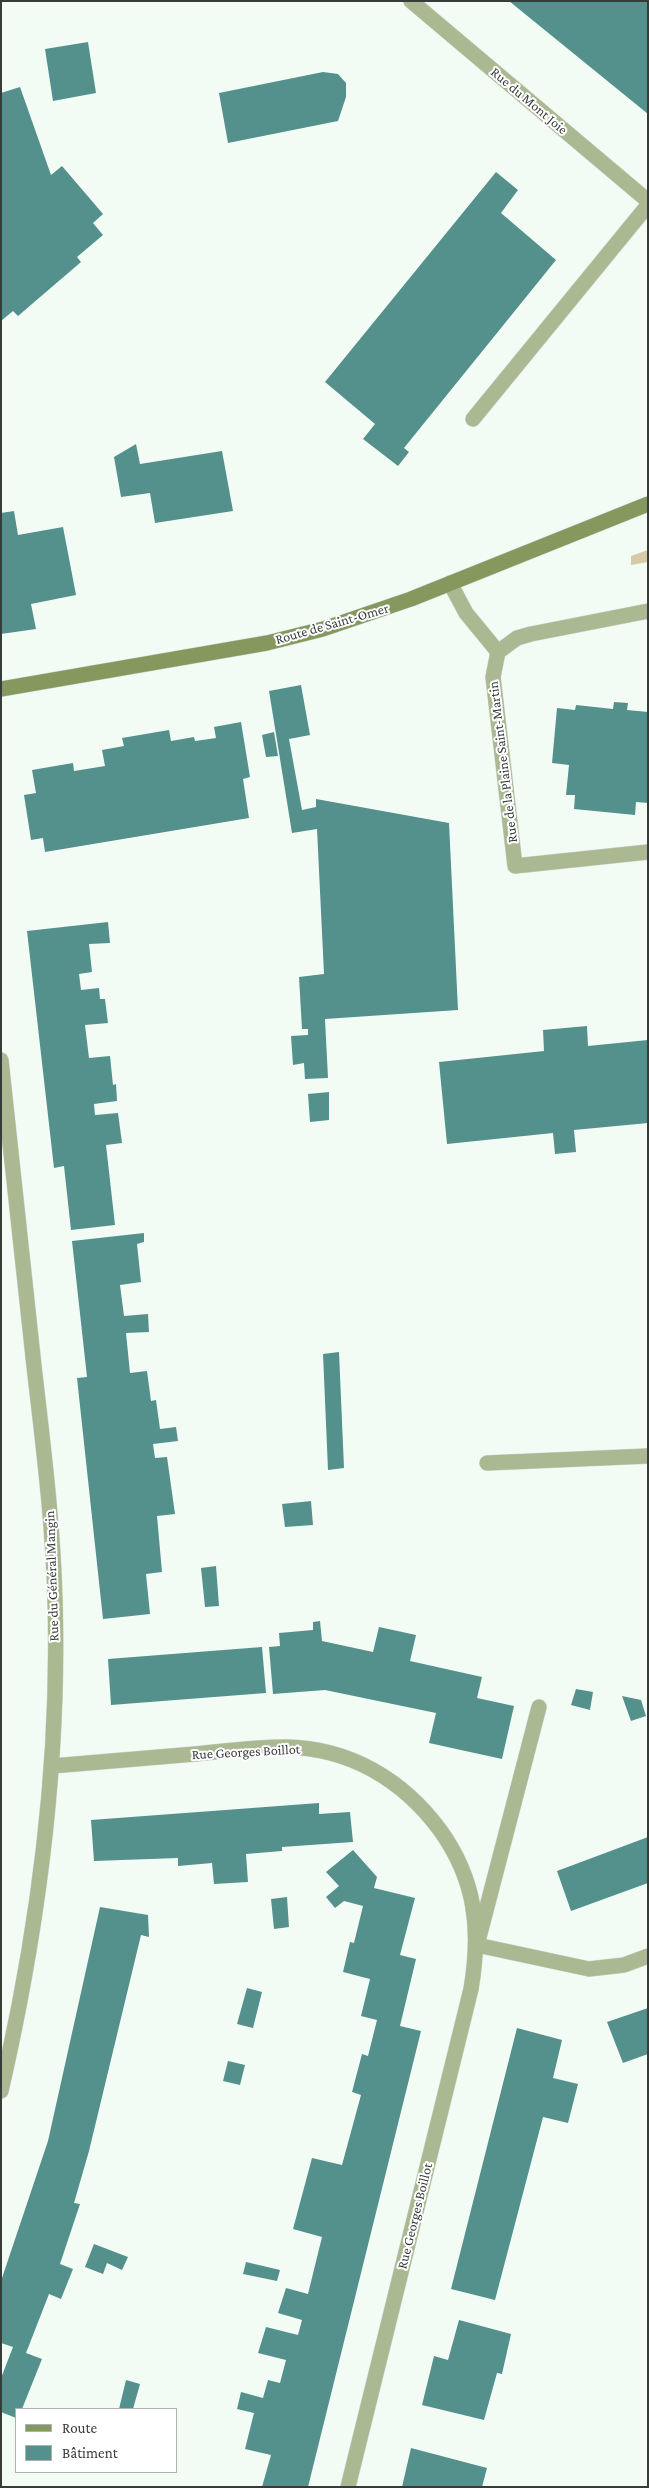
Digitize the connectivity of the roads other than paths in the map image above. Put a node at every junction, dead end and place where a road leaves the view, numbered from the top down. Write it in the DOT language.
graph roads {
  1 [pos="410,1"];
  2 [pos="648,201"];
  3 [pos="648,206"];
  4 [pos="473,419"];
  5 [pos="648,504"];
  6 [pos="450,583"];
  7 [pos="648,611"];
  8 [pos="498,652"];
  9 [pos="1,689"];
  10 [pos="648,852"];
  11 [pos="1,1060"];
  12 [pos="648,1456"];
  13 [pos="487,1463"];
  14 [pos="539,1707"];
  15 [pos="52,1766"];
  16 [pos="477,1945"];
  17 [pos="648,1956"];
  18 [pos="1,2091"];
  19 [pos="348,2487"];
  1 -- 2 [label="street, Rue du Mont Joie"];
  3 -- 4 [label="street"];
  5 -- 6 [label="main road, Route de Saint-Omer"];
  6 -- 8 [label="street"];
  6 -- 9 [label="main road, Route de Saint-Omer"];
  7 -- 8 [label="street"];
  8 -- 10 [label="street, Rue de la Plaine Saint-Martin"];
  11 -- 15 [label="street, Rue du Général Mangin"];
  12 -- 13 [label="street"];
  14 -- 16 [label="street, Rue Georges Boillot"];
  15 -- 16 [label="street, Rue Georges Boillot"];
  15 -- 18 [label="street, Rue du Général Mangin"];
  16 -- 17 [label="street"];
  16 -- 19 [label="street, Rue Georges Boillot"];
}
